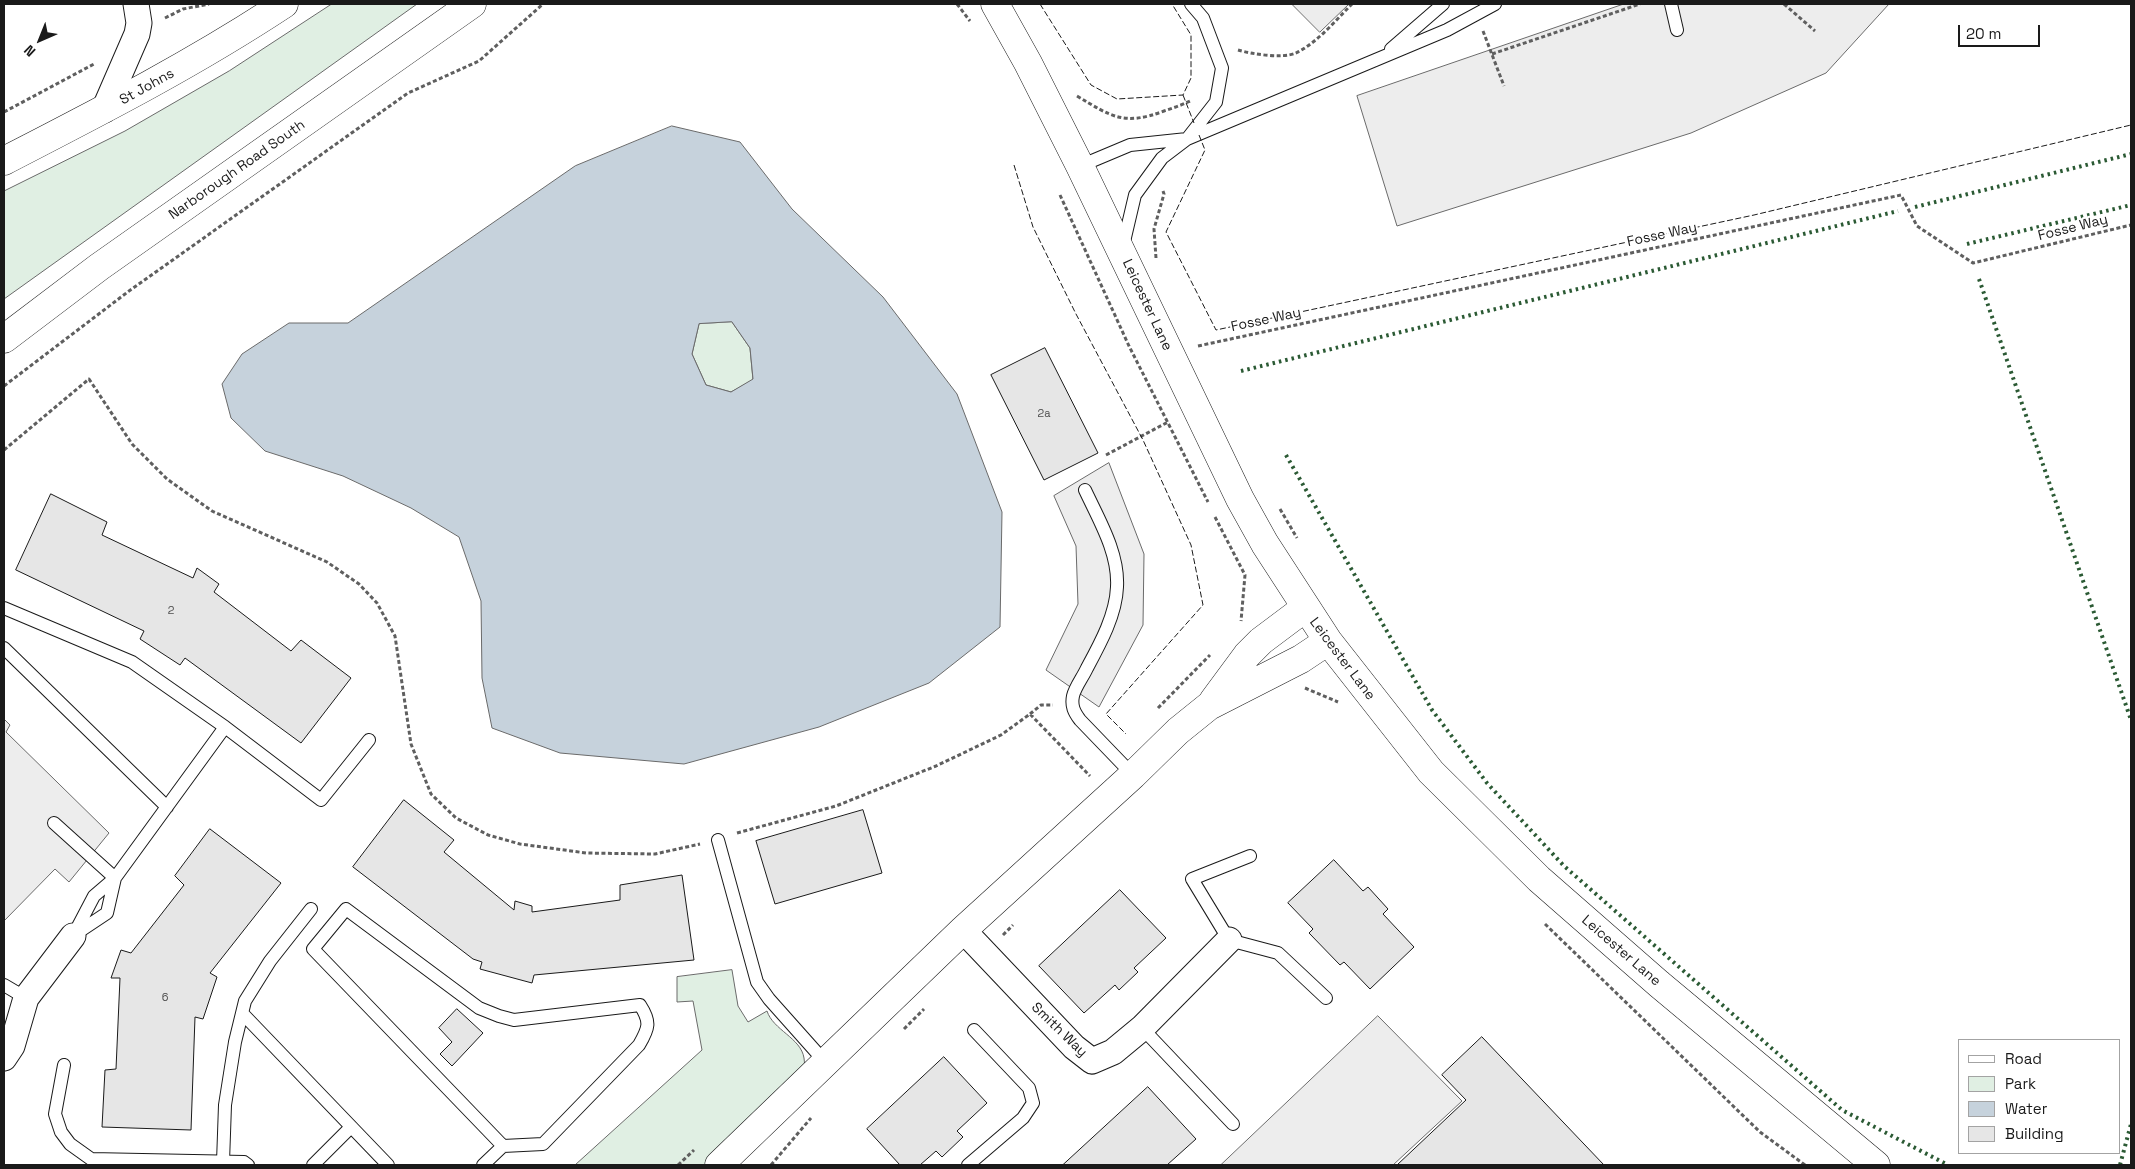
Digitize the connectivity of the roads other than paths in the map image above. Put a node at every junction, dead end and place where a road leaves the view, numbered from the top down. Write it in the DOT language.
graph roads {
  1 [pos="136,4"];
  2 [pos="284,4"];
  3 [pos="472,4"];
  4 [pos="1191,4"];
  5 [pos="1444,4"];
  6 [pos="1495,4"];
  7 [pos="1671,4"];
  8 [pos="995,5"];
  9 [pos="1677,30"];
  10 [pos="1382,57"];
  11 [pos="104,110"];
  12 [pos="1187,139"];
  13 [pos="4,161"];
  14 [pos="1080,166"];
  15 [pos="1122,250"];
  16 [pos="4,339"];
  17 [pos="1085,490"];
  18 [pos="4,608"];
  19 [pos="1305,608"];
  20 [pos="1328,641"];
  21 [pos="4,648"];
  22 [pos="1210,706"];
  23 [pos="225,727"];
  24 [pos="369,740"];
  25 [pos="1133,775"];
  26 [pos="167,807"];
  27 [pos="54,823"];
  28 [pos="718,840"];
  29 [pos="1250,856"];
  30 [pos="115,878"];
  31 [pos="311,909"];
  32 [pos="963,930"];
  33 [pos="73,936"];
  34 [pos="1229,940"];
  35 [pos="4,985"];
  36 [pos="26,998"];
  37 [pos="1326,998"];
  38 [pos="242,1013"];
  39 [pos="1142,1028"];
  40 [pos="974,1030"];
  41 [pos="4,1058"];
  42 [pos="826,1063"];
  43 [pos="64,1065"];
  44 [pos="1233,1124"];
  45 [pos="351,1127"];
  46 [pos="503,1146"];
  47 [pos="223,1162"];
  48 [pos="248,1165"];
  49 [pos="313,1165"];
  50 [pos="388,1165"];
  51 [pos="483,1165"];
  52 [pos="719,1165"];
  53 [pos="968,1165"];
  54 [pos="1876,1165"];
  1 -- 11 [label="street"];
  2 -- 11 [label="street, St Johns"];
  3 -- 16 [label="street, Narborough Road South"];
  4 -- 12 [label="lane"];
  5 -- 10 [label="lane"];
  6 -- 10 [label="lane"];
  7 -- 9 [label="lane"];
  8 -- 14 [label="street, Leicester Lane"];
  10 -- 12 [label="lane"];
  11 -- 13 [label="street, St Johns"];
  12 -- 14 [label="lane"];
  12 -- 15 [label="lane"];
  14 -- 15 [label="street, Leicester Lane"];
  15 -- 19 [label="street, Leicester Lane"];
  17 -- 25 [label="lane"];
  18 -- 23 [label="lane"];
  19 -- 20 [label="street, Leicester Lane"];
  19 -- 22 [label="street"];
  20 -- 22 [label="street"];
  20 -- 54 [label="street, Leicester Lane"];
  21 -- 26 [label="lane"];
  22 -- 25 [label="street"];
  23 -- 24 [label="lane"];
  23 -- 26 [label="lane"];
  25 -- 32 [label="street"];
  26 -- 30 [label="lane"];
  27 -- 30 [label="lane"];
  28 -- 42 [label="lane"];
  29 -- 34 [label="lane"];
  30 -- 33 [label="lane"];
  30 -- 33 [label="lane"];
  31 -- 38 [label="lane"];
  32 -- 39 [label="street, Smith Way"];
  32 -- 42 [label="street"];
  33 -- 36 [label="street"];
  34 -- 37 [label="lane"];
  34 -- 39 [label="street, Smith Way"];
  35 -- 36 [label="lane"];
  36 -- 41 [label="street"];
  38 -- 45 [label="lane"];
  38 -- 47 [label="lane"];
  39 -- 44 [label="lane"];
  40 -- 53 [label="lane"];
  42 -- 52 [label="street"];
  43 -- 47 [label="lane"];
  45 -- 49 [label="lane"];
  45 -- 50 [label="lane"];
  46 -- 46 [label="lane"];
  46 -- 51 [label="lane"];
  47 -- 48 [label="lane"];
}
